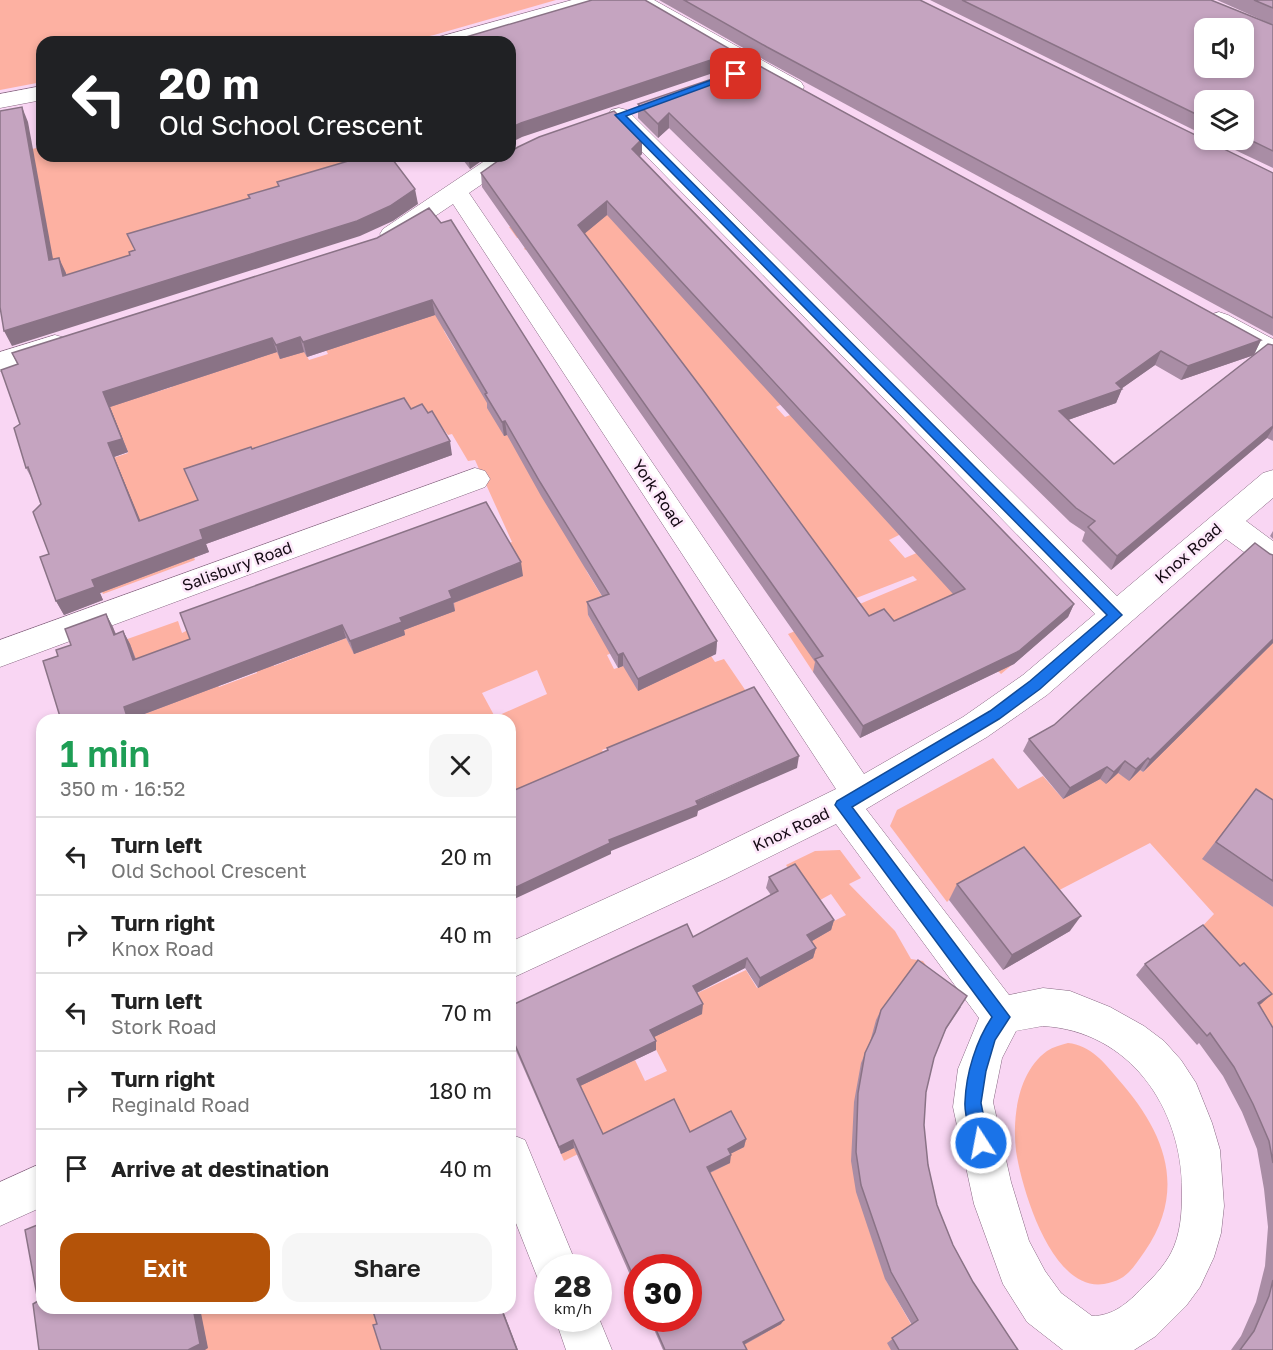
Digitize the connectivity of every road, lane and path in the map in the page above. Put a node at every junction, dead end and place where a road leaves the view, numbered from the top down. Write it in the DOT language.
graph roads {
  1 [pos="595,0"];
  2 [pos="639,0"];
  3 [pos="468,36"];
  4 [pos="757,68"];
  5 [pos="726,78"];
  6 [pos="36,94"];
  7 [pos="814,99"];
  8 [pos="0,101"];
  9 [pos="619,115"];
  10 [pos="499,162"];
  11 [pos="456,191"];
  12 [pos="370,244"];
  13 [pos="1195,308"];
  14 [pos="80,336"];
  15 [pos="1273,351"];
  16 [pos="0,362"];
  17 [pos="475,479"];
  18 [pos="1273,481"];
  19 [pos="1225,522"];
  20 [pos="1273,557"];
  21 [pos="1116,615"];
  22 [pos="0,654"];
  23 [pos="850,800"];
  24 [pos="516,958"];
  25 [pos="1002,1017"];
  26 [pos="516,1170"];
  27 [pos="36,1187"];
  28 [pos="0,1205"];
  29 [pos="550,1254"];
  30 [pos="583,1332"];
  31 [pos="590,1350"];
  1 -- 3 [label="street"];
  2 -- 4 [label="street"];
  4 -- 5 [label="street"];
  4 -- 7 [label="street"];
  6 -- 8 [label="street"];
  9 -- 21 [label="street"];
  10 -- 11 [label="street"];
  11 -- 12 [label="street"];
  11 -- 23 [label="street, York Road"];
  13 -- 15 [label="street"];
  14 -- 16 [label="street"];
  17 -- 22 [label="street, Salisbury Road"];
  18 -- 19 [label="street, Knox Road"];
  19 -- 20 [label="street"];
  19 -- 21 [label="street, Knox Road"];
  21 -- 23 [label="street, Knox Road"];
  23 -- 24 [label="street, Knox Road"];
  23 -- 25 [label="street, York Road"];
  25 -- 25 [label="street"];
  26 -- 29 [label="street"];
  27 -- 28 [label="street"];
  30 -- 31 [label="street"];
}
